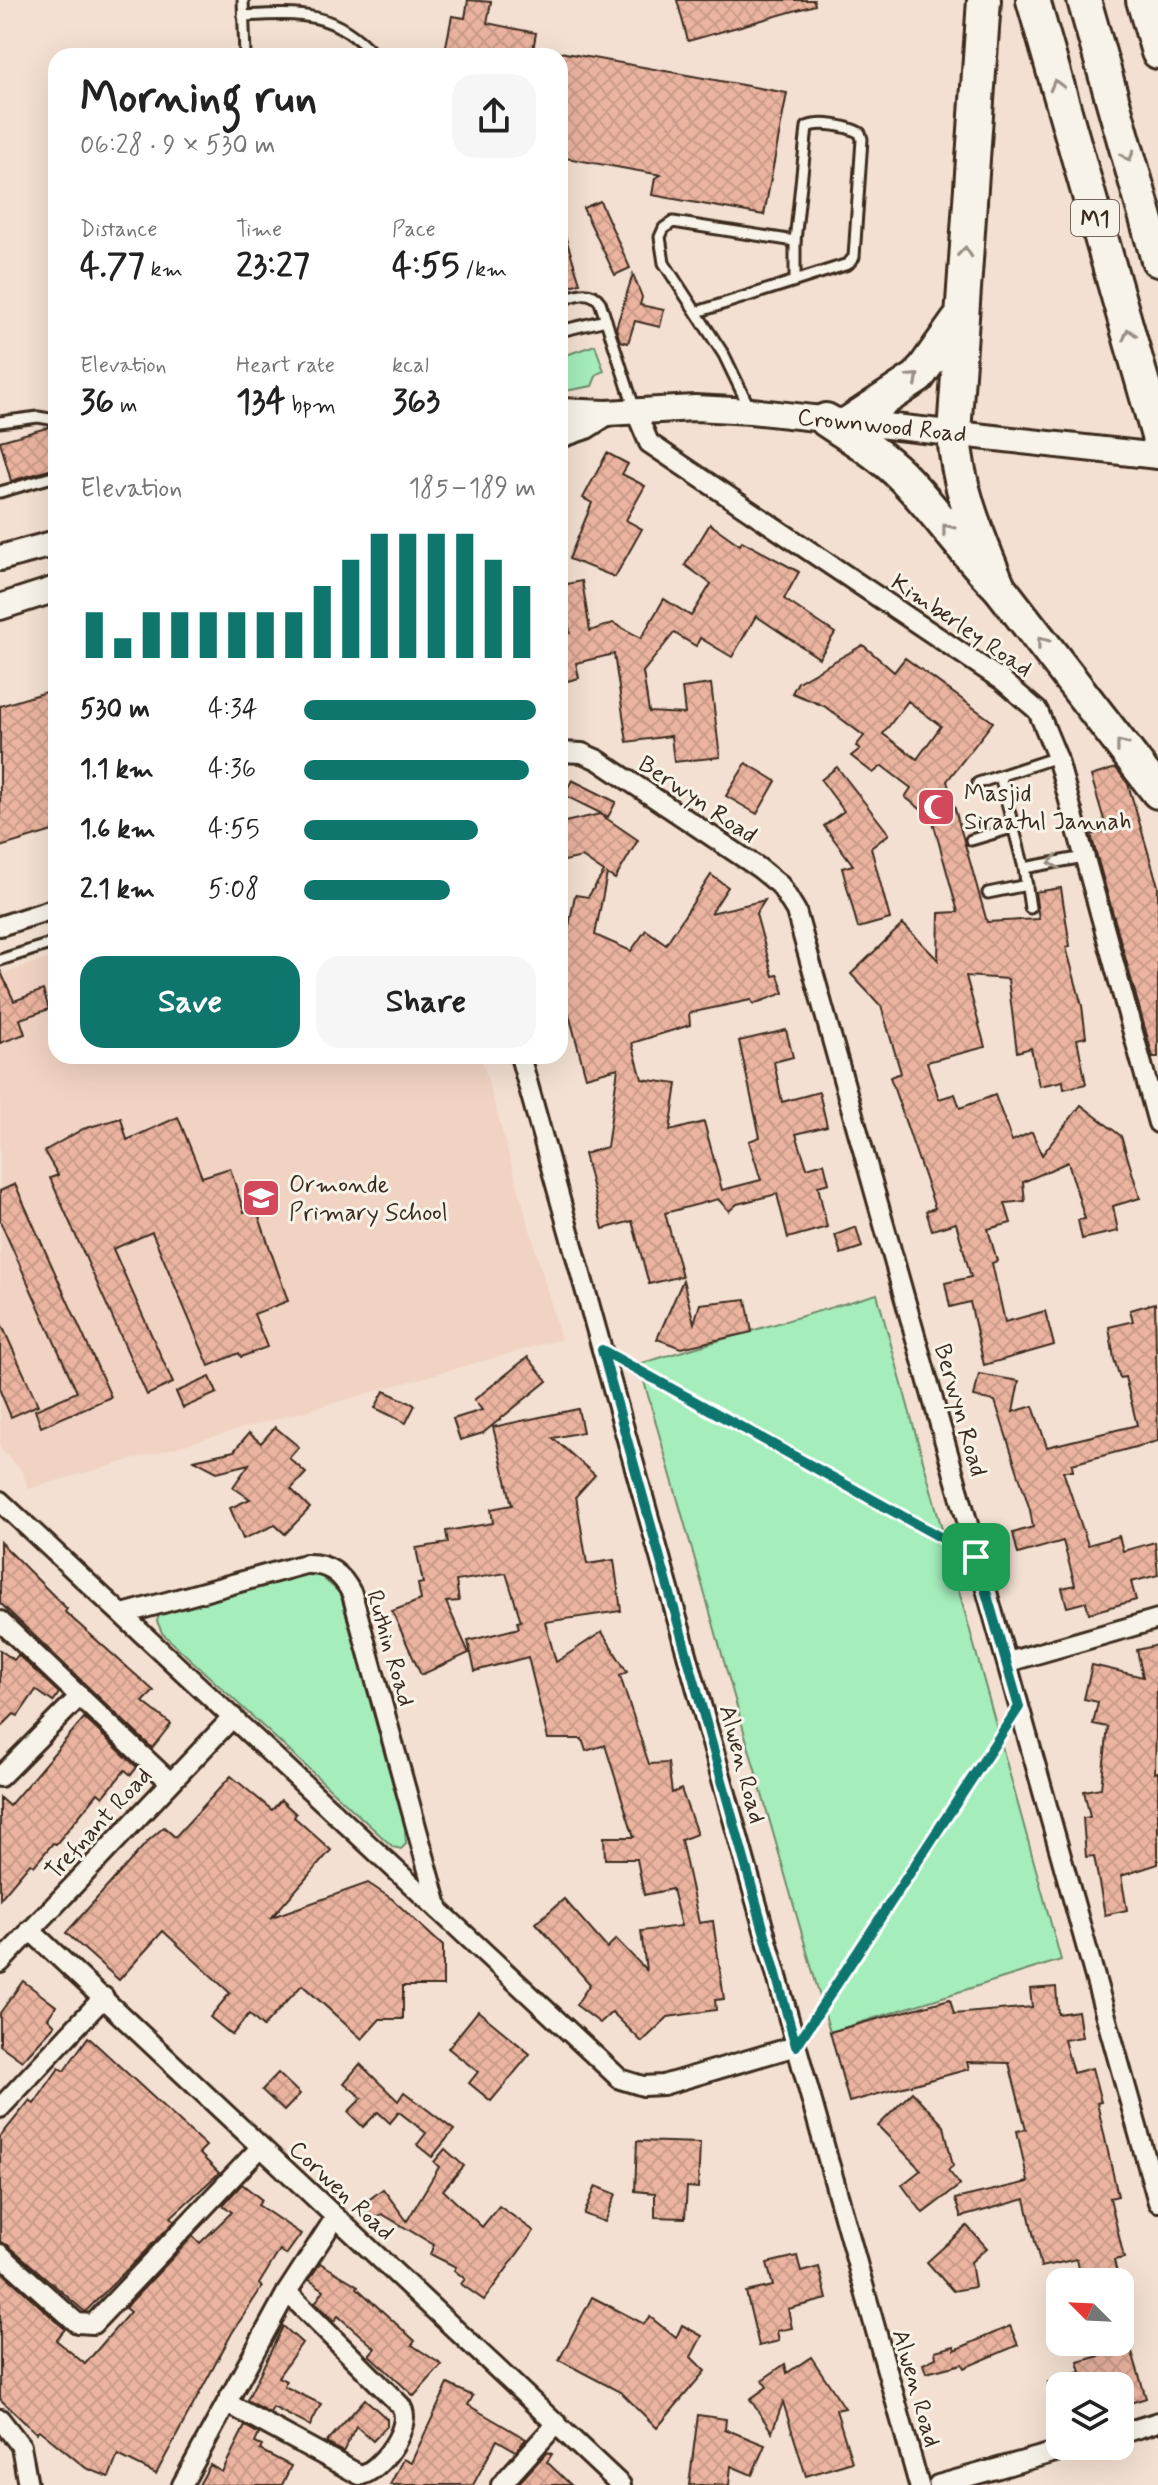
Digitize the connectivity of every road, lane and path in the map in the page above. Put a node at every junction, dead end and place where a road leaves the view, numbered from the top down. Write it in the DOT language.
graph roads {
  1 [pos="243,0"];
  2 [pos="984,0"];
  3 [pos="1033,0"];
  4 [pos="1084,0"];
  5 [pos="1143,0"];
  6 [pos="243,16"];
  7 [pos="245,48"];
  8 [pos="367,48"];
  9 [pos="1158,52"];
  10 [pos="795,241"];
  11 [pos="1158,260"];
  12 [pos="795,281"];
  13 [pos="568,299"];
  14 [pos="697,312"];
  15 [pos="960,315"];
  16 [pos="606,320"];
  17 [pos="568,329"];
  18 [pos="635,410"];
  19 [pos="568,411"];
  20 [pos="751,411"];
  21 [pos="606,413"];
  22 [pos="48,418"];
  23 [pos="838,421"];
  24 [pos="0,422"];
  25 [pos="568,432"];
  26 [pos="954,433"];
  27 [pos="1158,436"];
  28 [pos="1158,456"];
  29 [pos="48,478"];
  30 [pos="0,492"];
  31 [pos="48,545"];
  32 [pos="0,558"];
  33 [pos="999,587"];
  34 [pos="48,592"];
  35 [pos="0,607"];
  36 [pos="568,752"];
  37 [pos="1057,757"];
  38 [pos="1000,776"];
  39 [pos="978,783"];
  40 [pos="1158,792"];
  41 [pos="1015,827"];
  42 [pos="971,840"];
  43 [pos="1084,857"];
  44 [pos="1024,868"];
  45 [pos="1027,885"];
  46 [pos="988,893"];
  47 [pos="1030,908"];
  48 [pos="48,911"];
  49 [pos="0,926"];
  50 [pos="48,945"];
  51 [pos="0,960"];
  52 [pos="522,1064"];
  53 [pos="1158,1123"];
  54 [pos="602,1350"];
  55 [pos="0,1501"];
  56 [pos="976,1557"];
  57 [pos="123,1614"];
  58 [pos="1158,1619"];
  59 [pos="0,1621"];
  60 [pos="1008,1662"];
  61 [pos="80,1696"];
  62 [pos="1019,1707"];
  63 [pos="233,1717"];
  64 [pos="0,1777"];
  65 [pos="170,1782"];
  66 [pos="439,1910"];
  67 [pos="30,1930"];
  68 [pos="0,1963"];
  69 [pos="104,1997"];
  70 [pos="796,2046"];
  71 [pos="0,2108"];
  72 [pos="261,2147"];
  73 [pos="1158,2202"];
  74 [pos="335,2218"];
  75 [pos="0,2254"];
  76 [pos="287,2292"];
  77 [pos="227,2403"];
  78 [pos="0,2419"];
  79 [pos="1158,2422"];
  80 [pos="557,2423"];
  81 [pos="1134,2430"];
  82 [pos="1046,2455"];
  83 [pos="28,2485"];
  84 [pos="182,2485"];
  85 [pos="501,2485"];
  86 [pos="621,2485"];
  87 [pos="919,2485"];
  88 [pos="938,2485"];
  1 -- 6 [label="lane"];
  15 -- 2 [label="highway, one-way"];
  27 -- 3 [label="highway, M1, one-way"];
  4 -- 11 [label="highway, M1, one-way"];
  5 -- 9 [label="highway"];
  6 -- 7 [label="lane"];
  6 -- 8 [label="lane"];
  10 -- 12 [label="lane"];
  10 -- 12 [label="lane"];
  10 -- 14 [label="lane"];
  12 -- 14 [label="lane"];
  13 -- 16 [label="lane"];
  14 -- 20 [label="lane"];
  23 -- 15 [label="highway, one-way"];
  15 -- 26 [label="highway"];
  16 -- 17 [label="lane"];
  16 -- 18 [label="lane"];
  18 -- 20 [label="main road, Crownwood Road"];
  18 -- 21 [label="main road, Crownwood Road"];
  18 -- 37 [label="street, Kimberley Road"];
  19 -- 21 [label="main road, Crownwood Road"];
  20 -- 23 [label="main road, Crownwood Road"];
  21 -- 25 [label="main road, Crownwood Road"];
  22 -- 24 [label="lane"];
  23 -- 26 [label="main road, Crownwood Road"];
  33 -- 23 [label="highway, one-way"];
  26 -- 28 [label="main road, Crownwood Road"];
  26 -- 33 [label="highway"];
  29 -- 30 [label="lane"];
  31 -- 32 [label="main road"];
  40 -- 33 [label="highway, one-way"];
  34 -- 35 [label="main road"];
  36 -- 56 [label="street, Berwyn Road"];
  37 -- 38 [label="lane"];
  37 -- 43 [label="street, Kimberley Road"];
  38 -- 39 [label="lane"];
  38 -- 41 [label="lane"];
  41 -- 42 [label="lane"];
  41 -- 44 [label="lane"];
  43 -- 44 [label="lane, one-way"];
  43 -- 53 [label="street, Kimberley Road"];
  44 -- 45 [label="lane"];
  45 -- 46 [label="lane"];
  45 -- 47 [label="lane"];
  48 -- 49 [label="street"];
  50 -- 51 [label="lane"];
  52 -- 54 [label="street, Alwen Road"];
  54 -- 56 [label="path"];
  54 -- 70 [label="street, Alwen Road"];
  55 -- 57 [label="street"];
  56 -- 60 [label="street, Berwyn Road"];
  57 -- 63 [label="street"];
  57 -- 66 [label="street, Ruthin Road"];
  58 -- 60 [label="street"];
  59 -- 61 [label="street"];
  60 -- 62 [label="street, Berwyn Road"];
  61 -- 64 [label="street"];
  61 -- 65 [label="street"];
  62 -- 70 [label="path"];
  62 -- 73 [label="street, Berwyn Road"];
  63 -- 65 [label="street, Trefnant Road"];
  63 -- 66 [label="street"];
  65 -- 67 [label="street, Trefnant Road"];
  66 -- 70 [label="street"];
  67 -- 68 [label="street, Trefnant Road"];
  67 -- 69 [label="street, Corwen Road"];
  69 -- 71 [label="street"];
  69 -- 72 [label="street, Corwen Road"];
  70 -- 87 [label="street, Alwen Road"];
  72 -- 74 [label="street, Corwen Road"];
  72 -- 75 [label="street"];
  74 -- 76 [label="street"];
  74 -- 80 [label="street, Corwen Road"];
  76 -- 77 [label="street"];
  76 -- 77 [label="street"];
  77 -- 84 [label="street"];
  78 -- 83 [label="street"];
  79 -- 81 [label="street"];
  80 -- 85 [label="street"];
  80 -- 86 [label="street, Corwen Road"];
  82 -- 88 [label="street"];
}
